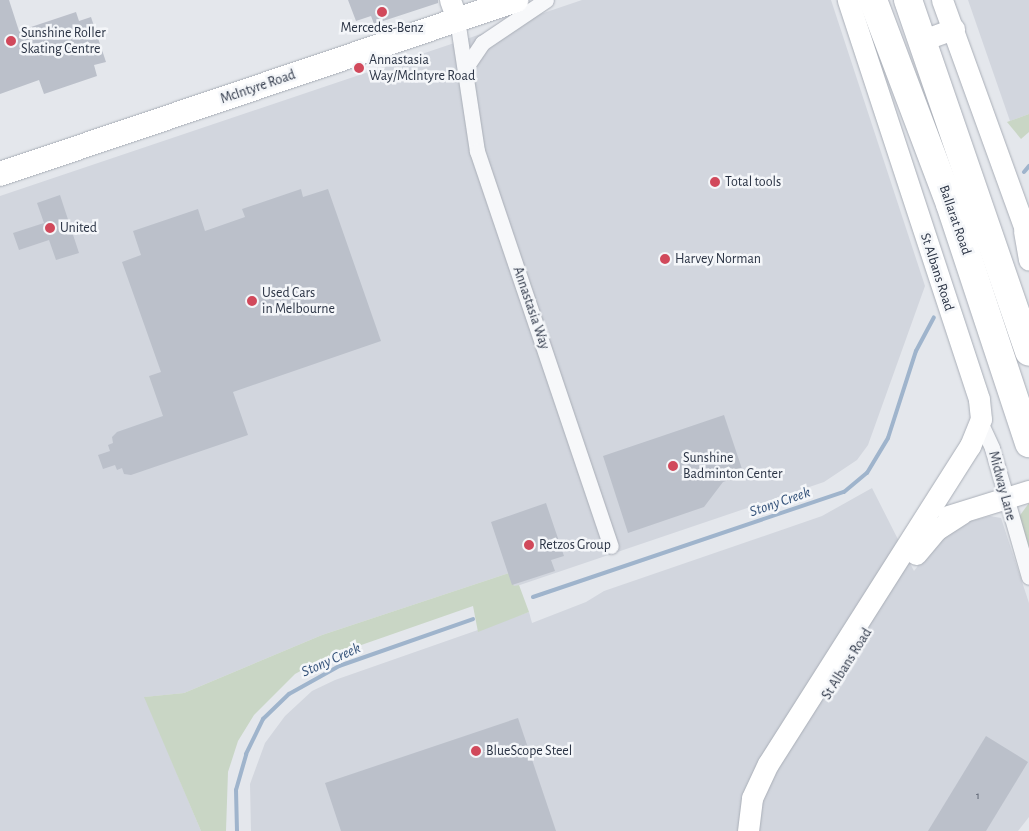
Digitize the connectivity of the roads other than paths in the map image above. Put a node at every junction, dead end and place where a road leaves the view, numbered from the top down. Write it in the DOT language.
graph roads {
  1 [pos="516,0"];
  2 [pos="546,0"];
  3 [pos="848,0"];
  4 [pos="873,0"];
  5 [pos="908,0"];
  6 [pos="944,0"];
  7 [pos="453,10"];
  8 [pos="954,29"];
  9 [pos="923,40"];
  10 [pos="466,67"];
  11 [pos="0,174"];
  12 [pos="1026,235"];
  13 [pos="1029,260"];
  14 [pos="1029,352"];
  15 [pos="980,424"];
  16 [pos="1029,443"];
  17 [pos="1029,491"];
  18 [pos="1004,499"];
  19 [pos="962,512"];
  20 [pos="915,534"];
  21 [pos="611,546"];
  22 [pos="1029,577"];
  23 [pos="865,622"];
  24 [pos="750,831"];
  1 -- 7 [label="main road, McIntyre Road"];
  2 -- 10 [label="street"];
  3 -- 15 [label="main road, St Albans Road"];
  4 -- 16 [label="highway, Ballarat Road"];
  5 -- 9 [label="highway, Ballarat Road"];
  6 -- 8 [label="main road"];
  7 -- 10 [label="street, Annastasia Way"];
  7 -- 11 [label="main road, McIntyre Road"];
  8 -- 9 [label="main road"];
  8 -- 12 [label="main road"];
  9 -- 14 [label="highway, Ballarat Road"];
  10 -- 21 [label="street, Annastasia Way"];
  12 -- 13 [label="main road"];
  15 -- 18 [label="street, Midway Lane"];
  15 -- 20 [label="main road, St Albans Road"];
  17 -- 18 [label="main road, St Albans Road"];
  18 -- 19 [label="main road, St Albans Road"];
  18 -- 22 [label="street, Midway Lane"];
  19 -- 20 [label="main road, St Albans Road"];
  19 -- 23 [label="main road, St Albans Road"];
  20 -- 23 [label="main road, St Albans Road"];
  23 -- 24 [label="main road, St Albans Road"];
}
